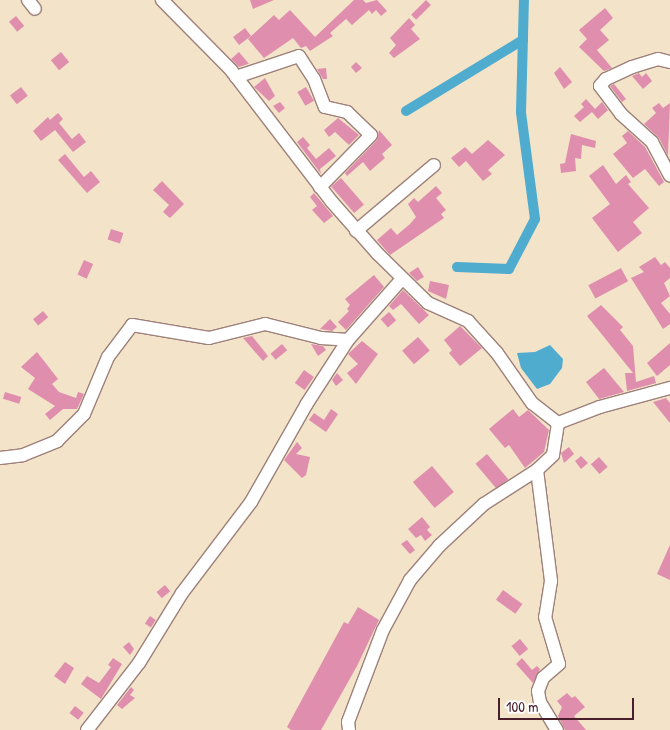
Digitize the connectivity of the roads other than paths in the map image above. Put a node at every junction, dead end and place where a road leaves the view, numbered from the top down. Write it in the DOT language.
graph roads {
  1 [pos="162,0"];
  2 [pos="670,62"];
  3 [pos="236,76"];
  4 [pos="434,165"];
  5 [pos="670,176"];
  6 [pos="320,187"];
  7 [pos="356,231"];
  8 [pos="402,279"];
  9 [pos="348,340"];
  10 [pos="670,388"];
  11 [pos="558,423"];
  12 [pos="0,458"];
  13 [pos="537,470"];
  14 [pos="87,730"];
  15 [pos="348,730"];
  16 [pos="557,730"];
  1 -- 3 [label="street"];
  2 -- 5 [label="street"];
  3 -- 6 [label="street"];
  3 -- 6 [label="street"];
  4 -- 7 [label="street"];
  6 -- 7 [label="street"];
  7 -- 8 [label="street"];
  8 -- 9 [label="street"];
  8 -- 11 [label="street"];
  9 -- 12 [label="street"];
  9 -- 14 [label="street"];
  10 -- 11 [label="street"];
  11 -- 13 [label="street"];
  13 -- 15 [label="street"];
  13 -- 16 [label="street"];
}
